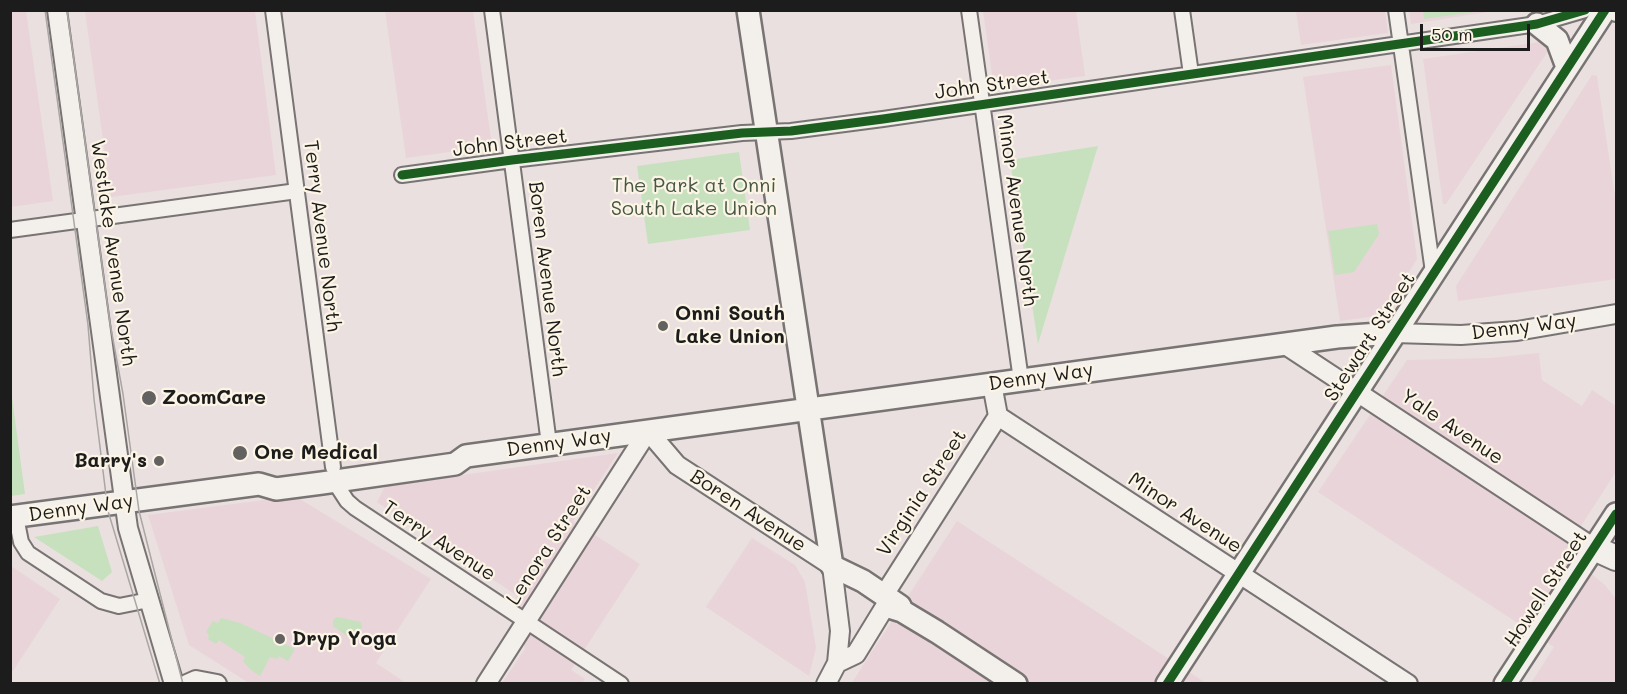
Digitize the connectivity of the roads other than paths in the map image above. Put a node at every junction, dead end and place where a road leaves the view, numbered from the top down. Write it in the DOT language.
graph roads {
  1 [pos="57,10"];
  2 [pos="273,10"];
  3 [pos="492,10"];
  4 [pos="748,10"];
  5 [pos="969,10"];
  6 [pos="1182,10"];
  7 [pos="1396,10"];
  8 [pos="1585,10"];
  9 [pos="1605,10"];
  10 [pos="1537,24"];
  11 [pos="1401,44"];
  12 [pos="1567,67"];
  13 [pos="1191,74"];
  14 [pos="982,105"];
  15 [pos="766,132"];
  16 [pos="512,160"];
  17 [pos="402,176"];
  18 [pos="297,191"];
  19 [pos="86,219"];
  20 [pos="10,230"];
  21 [pos="1433,272"];
  22 [pos="1617,314"];
  23 [pos="1394,333"];
  24 [pos="1284,344"];
  25 [pos="1021,380"];
  26 [pos="992,384"];
  27 [pos="1356,390"];
  28 [pos="809,409"];
  29 [pos="998,416"];
  30 [pos="648,431"];
  31 [pos="549,444"];
  32 [pos="333,474"];
  33 [pos="124,502"];
  34 [pos="1617,514"];
  35 [pos="13,517"];
  36 [pos="1594,548"];
  37 [pos="1617,558"];
  38 [pos="832,566"];
  39 [pos="1238,574"];
  40 [pos="149,600"];
  41 [pos="891,604"];
  42 [pos="527,622"];
  43 [pos="837,663"];
  44 [pos="174,684"];
  45 [pos="187,684"];
  46 [pos="217,684"];
  47 [pos="486,684"];
  48 [pos="621,684"];
  49 [pos="826,684"];
  50 [pos="1016,684"];
  51 [pos="1167,684"];
  52 [pos="1408,684"];
  53 [pos="1505,684"];
  1 -- 19 [label="street, Westlake Avenue North"];
  2 -- 18 [label="street, Terry Avenue North"];
  3 -- 16 [label="street, Boren Avenue North"];
  4 -- 15 [label="main road"];
  5 -- 14 [label="street, Minor Avenue North"];
  6 -- 13 [label="street"];
  7 -- 11 [label="street"];
  8 -- 10 [label="street, John Street"];
  9 -- 12 [label="main road, Stewart Street"];
  10 -- 11 [label="street, John Street"];
  10 -- 12 [label="main road"];
  11 -- 13 [label="street, John Street"];
  11 -- 21 [label="street"];
  12 -- 21 [label="main road, Stewart Street"];
  13 -- 14 [label="street, John Street"];
  14 -- 15 [label="street, John Street"];
  14 -- 25 [label="street, Minor Avenue North"];
  15 -- 16 [label="street, John Street"];
  15 -- 28 [label="main road"];
  16 -- 17 [label="street, John Street"];
  16 -- 31 [label="street, Boren Avenue North"];
  18 -- 19 [label="street"];
  18 -- 32 [label="street, Terry Avenue North"];
  19 -- 20 [label="street"];
  19 -- 33 [label="street, Westlake Avenue North"];
  21 -- 23 [label="main road, Stewart Street"];
  22 -- 23 [label="street, Denny Way"];
  23 -- 24 [label="main road, Denny Way"];
  23 -- 27 [label="main road, Stewart Street"];
  24 -- 25 [label="main road, Denny Way"];
  24 -- 27 [label="street, Yale Avenue"];
  25 -- 26 [label="main road, Denny Way"];
  26 -- 28 [label="main road, Denny Way"];
  26 -- 29 [label="street"];
  27 -- 36 [label="street, Yale Avenue"];
  27 -- 39 [label="main road, Stewart Street"];
  28 -- 30 [label="main road, Denny Way"];
  28 -- 38 [label="main road"];
  29 -- 39 [label="street, Minor Avenue"];
  29 -- 41 [label="street, Virginia Street"];
  30 -- 31 [label="main road, Denny Way"];
  30 -- 38 [label="street, Boren Avenue"];
  30 -- 42 [label="street, Lenora Street"];
  31 -- 32 [label="main road, Denny Way"];
  32 -- 33 [label="main road, Denny Way"];
  32 -- 42 [label="street, Terry Avenue"];
  33 -- 35 [label="main road, Denny Way"];
  33 -- 40 [label="street, Westlake Avenue North"];
  34 -- 36 [label="main road, Howell Street"];
  35 -- 40 [label="street"];
  36 -- 37 [label="highway"];
  36 -- 53 [label="main road, Howell Street"];
  38 -- 41 [label="main road, Boren Avenue"];
  38 -- 43 [label="street"];
  39 -- 51 [label="main road, Stewart Street"];
  39 -- 52 [label="street, Minor Avenue"];
  40 -- 44 [label="street, Westlake Avenue North"];
  41 -- 43 [label="street, Virginia Street"];
  41 -- 50 [label="main road, Boren Avenue"];
  42 -- 47 [label="street, Lenora Street"];
  42 -- 48 [label="street, Terry Avenue"];
  43 -- 49 [label="street, Virginia Street"];
  45 -- 46 [label="street"];
}
